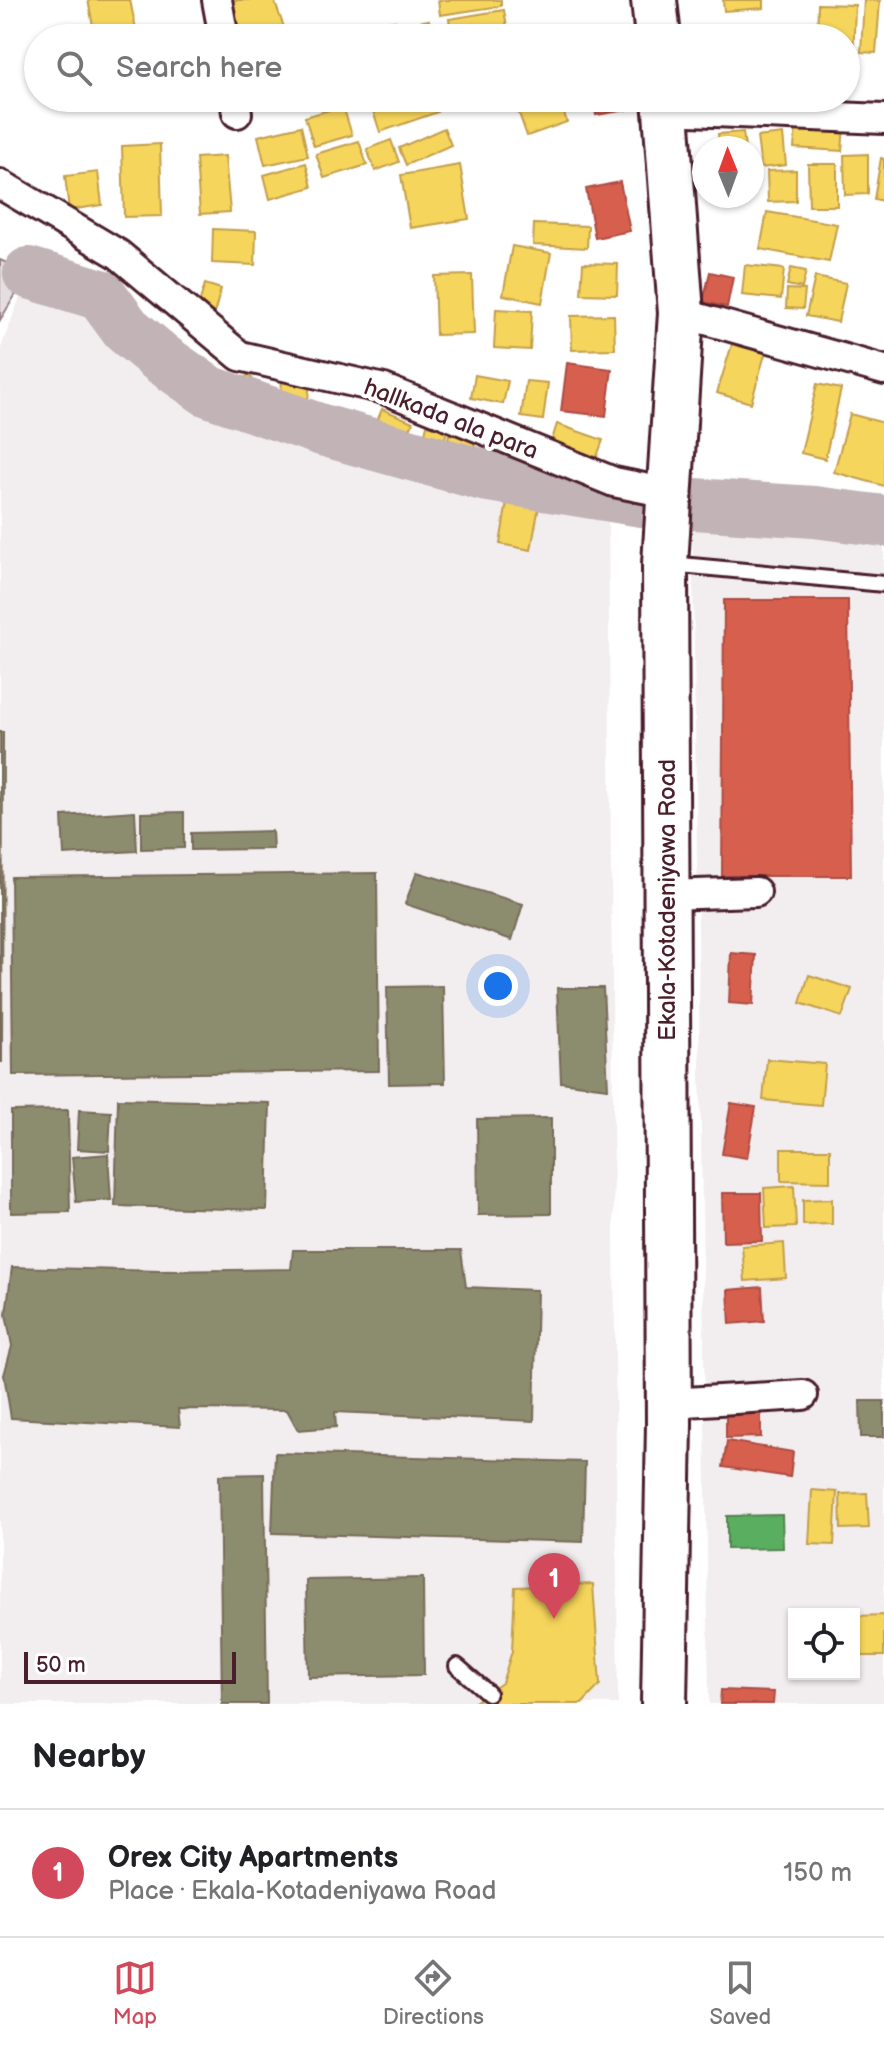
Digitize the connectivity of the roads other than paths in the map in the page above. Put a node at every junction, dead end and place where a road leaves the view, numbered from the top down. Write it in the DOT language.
graph roads {
  1 [pos="217,0"];
  2 [pos="654,0"];
  3 [pos="221,24"];
  4 [pos="657,24"];
  5 [pos="667,112"];
  6 [pos="782,112"];
  7 [pos="884,119"];
  8 [pos="0,184"];
  9 [pos="681,313"];
  10 [pos="884,370"];
  11 [pos="668,493"];
  12 [pos="665,564"];
  13 [pos="884,584"];
  14 [pos="756,892"];
  15 [pos="667,895"];
  16 [pos="803,1395"];
  17 [pos="669,1403"];
  18 [pos="457,1666"];
  19 [pos="488,1693"];
  20 [pos="664,1704"];
  1 -- 3 [label="street"];
  2 -- 4 [label="main road"];
  5 -- 9 [label="main road, Ekala-Kotadeniyawa Road"];
  6 -- 7 [label="street"];
  8 -- 11 [label="street, hallkada ala para"];
  9 -- 10 [label="street"];
  9 -- 11 [label="main road, Ekala-Kotadeniyawa Road"];
  11 -- 12 [label="main road, Ekala-Kotadeniyawa Road"];
  12 -- 13 [label="lane"];
  12 -- 15 [label="main road, Ekala-Kotadeniyawa Road"];
  14 -- 15 [label="street"];
  15 -- 17 [label="main road, Ekala-Kotadeniyawa Road"];
  16 -- 17 [label="street"];
  17 -- 20 [label="main road, Ekala-Kotadeniyawa Road"];
  18 -- 19 [label="lane"];
}
